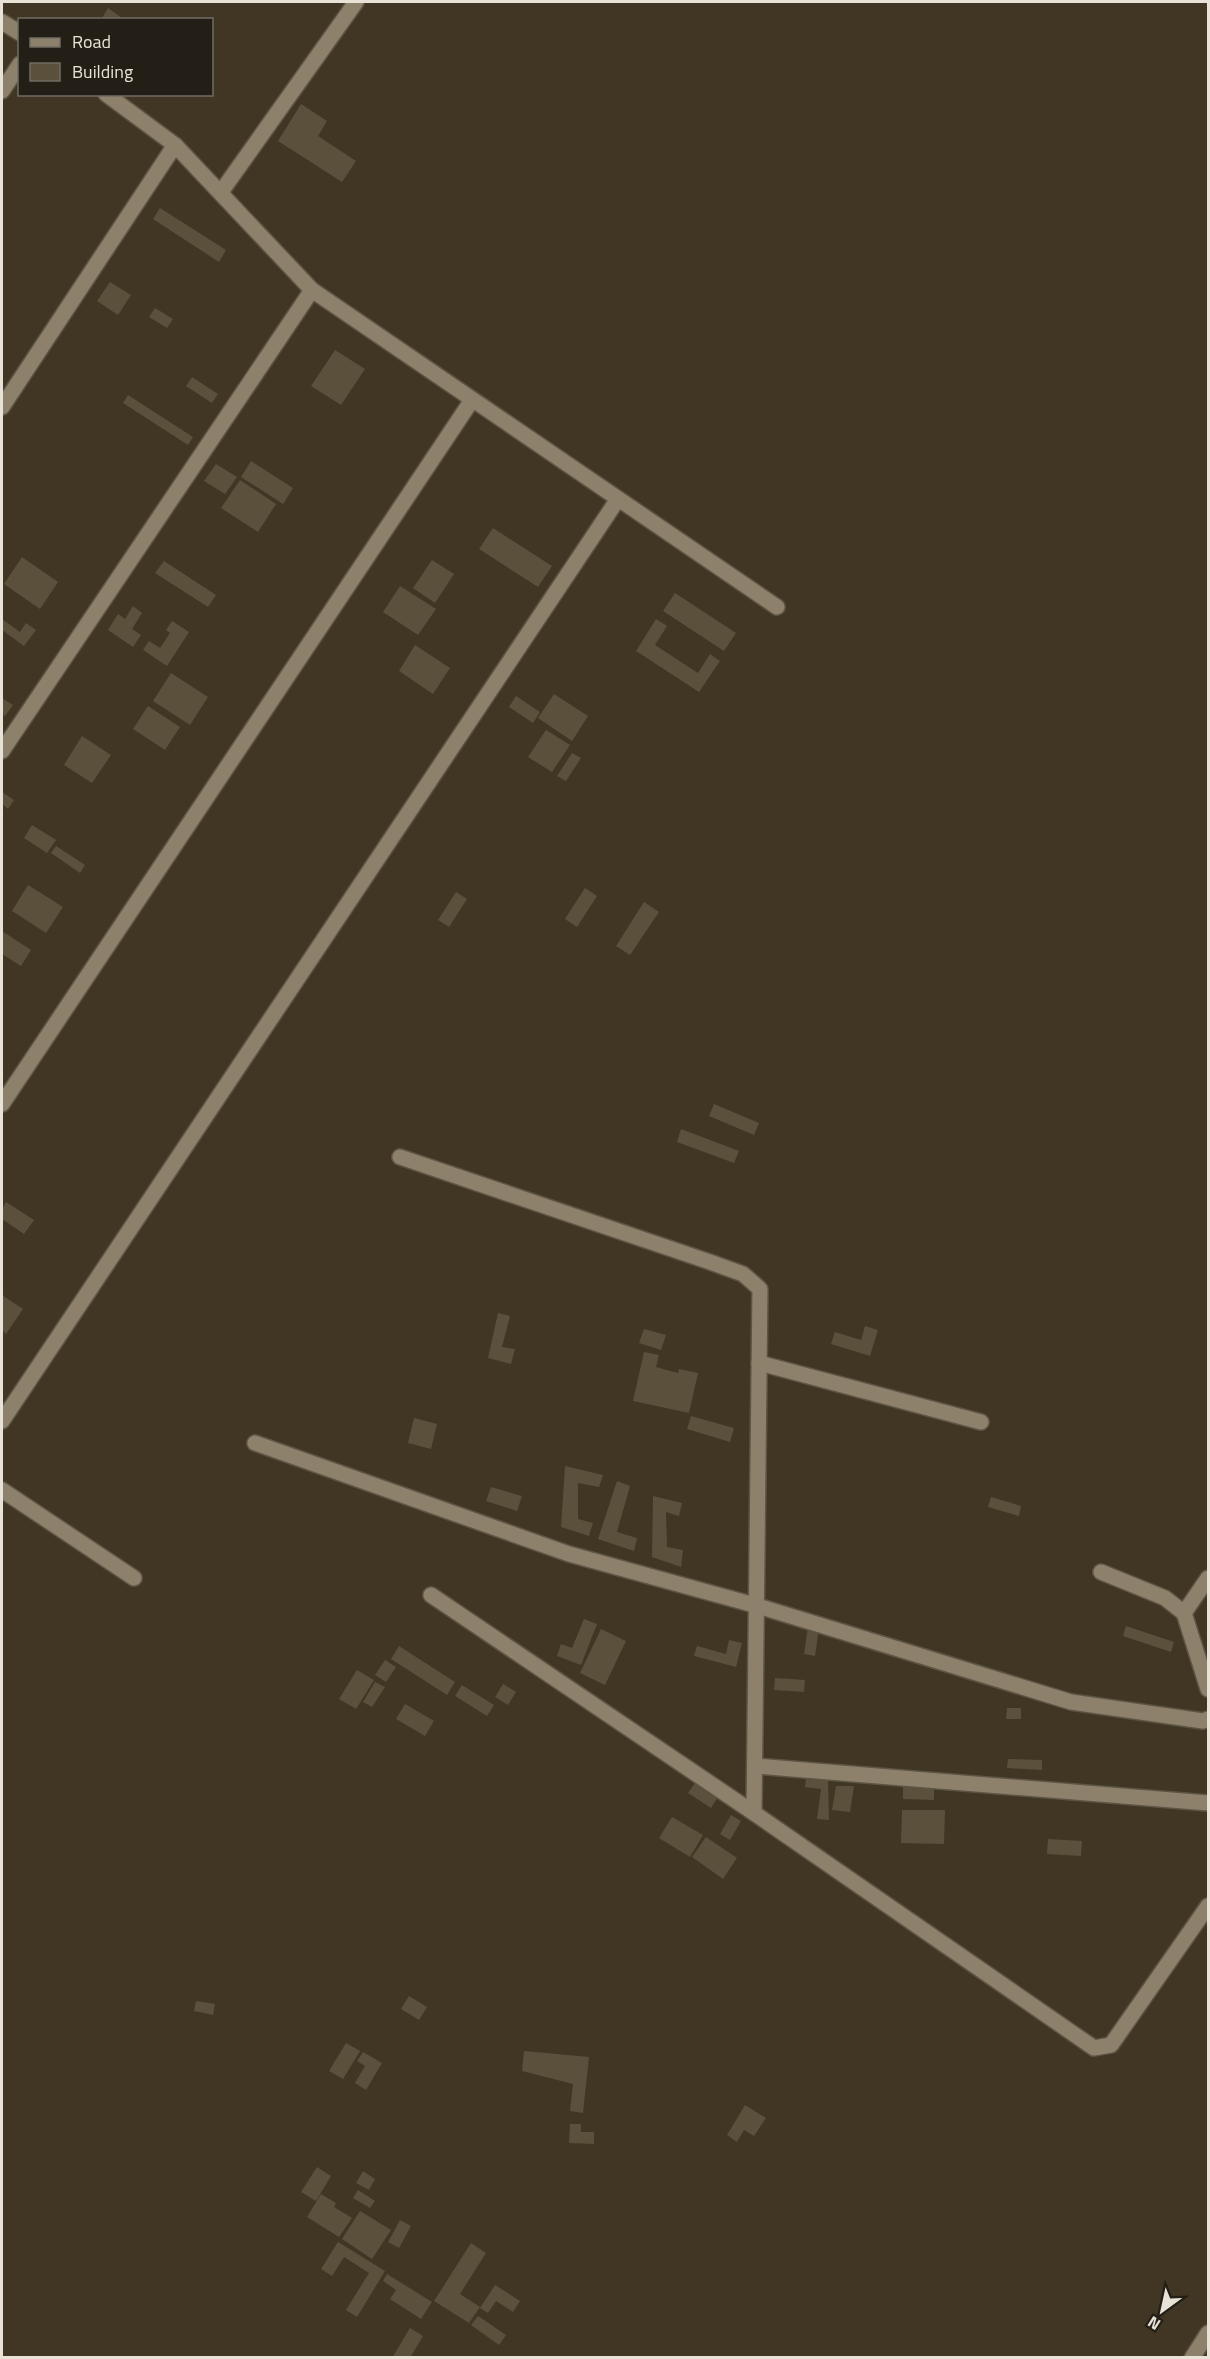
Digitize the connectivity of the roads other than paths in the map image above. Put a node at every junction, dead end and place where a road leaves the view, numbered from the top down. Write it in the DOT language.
graph roads {
  1 [pos="356,2"];
  2 [pos="2,22"];
  3 [pos="18,32"];
  4 [pos="18,67"];
  5 [pos="2,90"];
  6 [pos="109,96"];
  7 [pos="176,145"];
  8 [pos="221,192"];
  9 [pos="312,290"];
  10 [pos="472,400"];
  11 [pos="2,407"];
  12 [pos="618,499"];
  13 [pos="777,607"];
  14 [pos="2,751"];
  15 [pos="2,1104"];
  16 [pos="400,1156"];
  17 [pos="759,1363"];
  18 [pos="2,1421"];
  19 [pos="981,1422"];
  20 [pos="255,1443"];
  21 [pos="2,1490"];
  22 [pos="1101,1572"];
  23 [pos="134,1578"];
  24 [pos="1209,1578"];
  25 [pos="431,1595"];
  26 [pos="758,1606"];
  27 [pos="1184,1612"];
  28 [pos="1209,1689"];
  29 [pos="1209,1719"];
  30 [pos="755,1766"];
  31 [pos="1209,1803"];
  32 [pos="754,1813"];
  33 [pos="1209,1906"];
  34 [pos="1209,2333"];
  35 [pos="1192,2358"];
  1 -- 8 [label="street"];
  2 -- 3 [label="street"];
  4 -- 5 [label="street"];
  6 -- 7 [label="street"];
  7 -- 8 [label="street"];
  7 -- 11 [label="street"];
  8 -- 9 [label="street"];
  9 -- 10 [label="street"];
  9 -- 14 [label="street"];
  10 -- 12 [label="street"];
  10 -- 15 [label="street"];
  12 -- 13 [label="street"];
  12 -- 18 [label="street"];
  16 -- 17 [label="street"];
  17 -- 19 [label="street"];
  17 -- 26 [label="street"];
  20 -- 26 [label="street"];
  21 -- 23 [label="street"];
  22 -- 27 [label="street"];
  24 -- 27 [label="street"];
  25 -- 32 [label="street"];
  26 -- 29 [label="street"];
  26 -- 30 [label="street"];
  27 -- 28 [label="street"];
  30 -- 31 [label="street"];
  30 -- 32 [label="street"];
  32 -- 33 [label="street"];
  34 -- 35 [label="street"];
}
